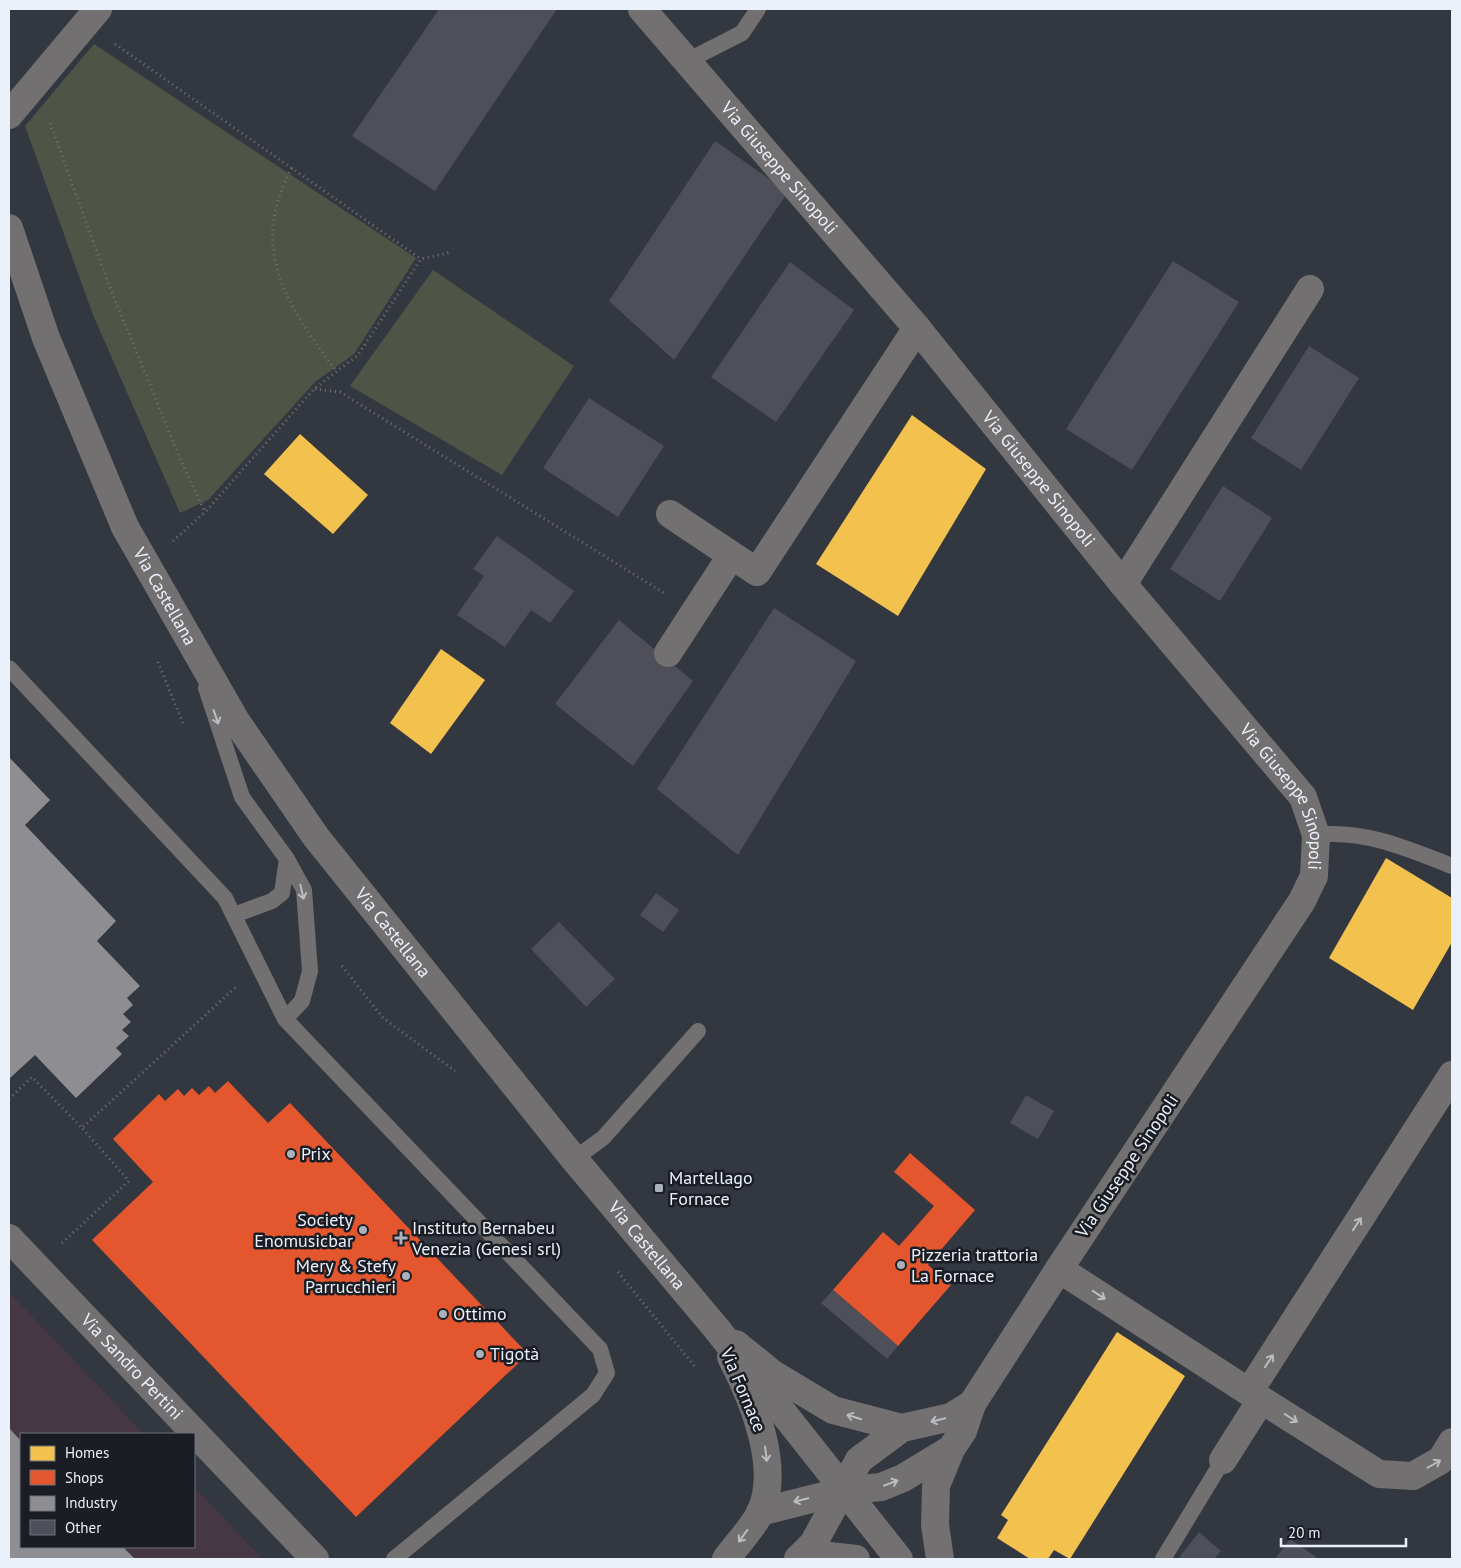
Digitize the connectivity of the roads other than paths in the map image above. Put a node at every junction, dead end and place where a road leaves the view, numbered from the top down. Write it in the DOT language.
graph roads {
  1 [pos="642,9"];
  2 [pos="758,9"];
  3 [pos="92,16"];
  4 [pos="687,61"];
  5 [pos="9,115"];
  6 [pos="9,228"];
  7 [pos="1310,289"];
  8 [pos="917,328"];
  9 [pos="670,514"];
  10 [pos="731,556"];
  11 [pos="1123,584"];
  12 [pos="189,638"];
  13 [pos="668,653"];
  14 [pos="9,668"];
  15 [pos="1316,835"];
  16 [pos="287,859"];
  17 [pos="1452,866"];
  18 [pos="234,915"];
  19 [pos="285,1019"];
  20 [pos="698,1031"];
  21 [pos="1451,1080"];
  22 [pos="574,1159"];
  23 [pos="9,1238"];
  24 [pos="1058,1269"];
  25 [pos="716,1328"];
  26 [pos="1256,1396"];
  27 [pos="972,1404"];
  28 [pos="902,1428"];
  29 [pos="1452,1442"];
  30 [pos="951,1449"];
  31 [pos="1223,1460"];
  32 [pos="843,1490"];
  33 [pos="760,1512"];
  34 [pos="316,1559"];
  35 [pos="394,1559"];
  36 [pos="726,1559"];
  37 [pos="798,1559"];
  38 [pos="856,1559"];
  39 [pos="899,1559"];
  40 [pos="940,1559"];
  41 [pos="1163,1559"];
  1 -- 4 [label="street, Via Giuseppe Sinopoli"];
  2 -- 4 [label="lane"];
  3 -- 5 [label="street"];
  4 -- 8 [label="street, Via Giuseppe Sinopoli"];
  6 -- 12 [label="street, Via Castellana"];
  7 -- 11 [label="street"];
  8 -- 10 [label="street"];
  8 -- 11 [label="street, Via Giuseppe Sinopoli"];
  9 -- 10 [label="street"];
  10 -- 13 [label="street"];
  11 -- 15 [label="street, Via Giuseppe Sinopoli"];
  12 -- 16 [label="lane, one-way"];
  12 -- 22 [label="street, Via Castellana"];
  14 -- 18 [label="lane"];
  15 -- 17 [label="lane"];
  15 -- 24 [label="street, Via Giuseppe Sinopoli"];
  16 -- 18 [label="lane"];
  16 -- 19 [label="lane, one-way"];
  18 -- 19 [label="lane"];
  19 -- 35 [label="lane"];
  20 -- 22 [label="lane"];
  26 -- 21 [label="street, one-way"];
  22 -- 25 [label="street, Via Castellana"];
  23 -- 34 [label="street, Via Sandro Pertini"];
  24 -- 26 [label="street, one-way"];
  24 -- 27 [label="street, Via Giuseppe Sinopoli"];
  28 -- 25 [label="street, Via Giuseppe Sinopoli, one-way"];
  25 -- 32 [label="street, Via Castellana"];
  25 -- 33 [label="street, Via Fornace, one-way"];
  26 -- 29 [label="street, one-way"];
  26 -- 31 [label="street"];
  27 -- 28 [label="street, Via Giuseppe Sinopoli, one-way"];
  27 -- 30 [label="street, Via Giuseppe Sinopoli"];
  28 -- 32 [label="street, Via Giuseppe Sinopoli"];
  32 -- 30 [label="street, Via Giuseppe Sinopoli, one-way"];
  30 -- 40 [label="street, Via Giuseppe Sinopoli"];
  31 -- 41 [label="lane"];
  32 -- 33 [label="street, one-way"];
  32 -- 37 [label="street"];
  32 -- 39 [label="street, Via Castellana"];
  33 -- 36 [label="street, Via Fornace, one-way"];
  37 -- 38 [label="street"];
}
